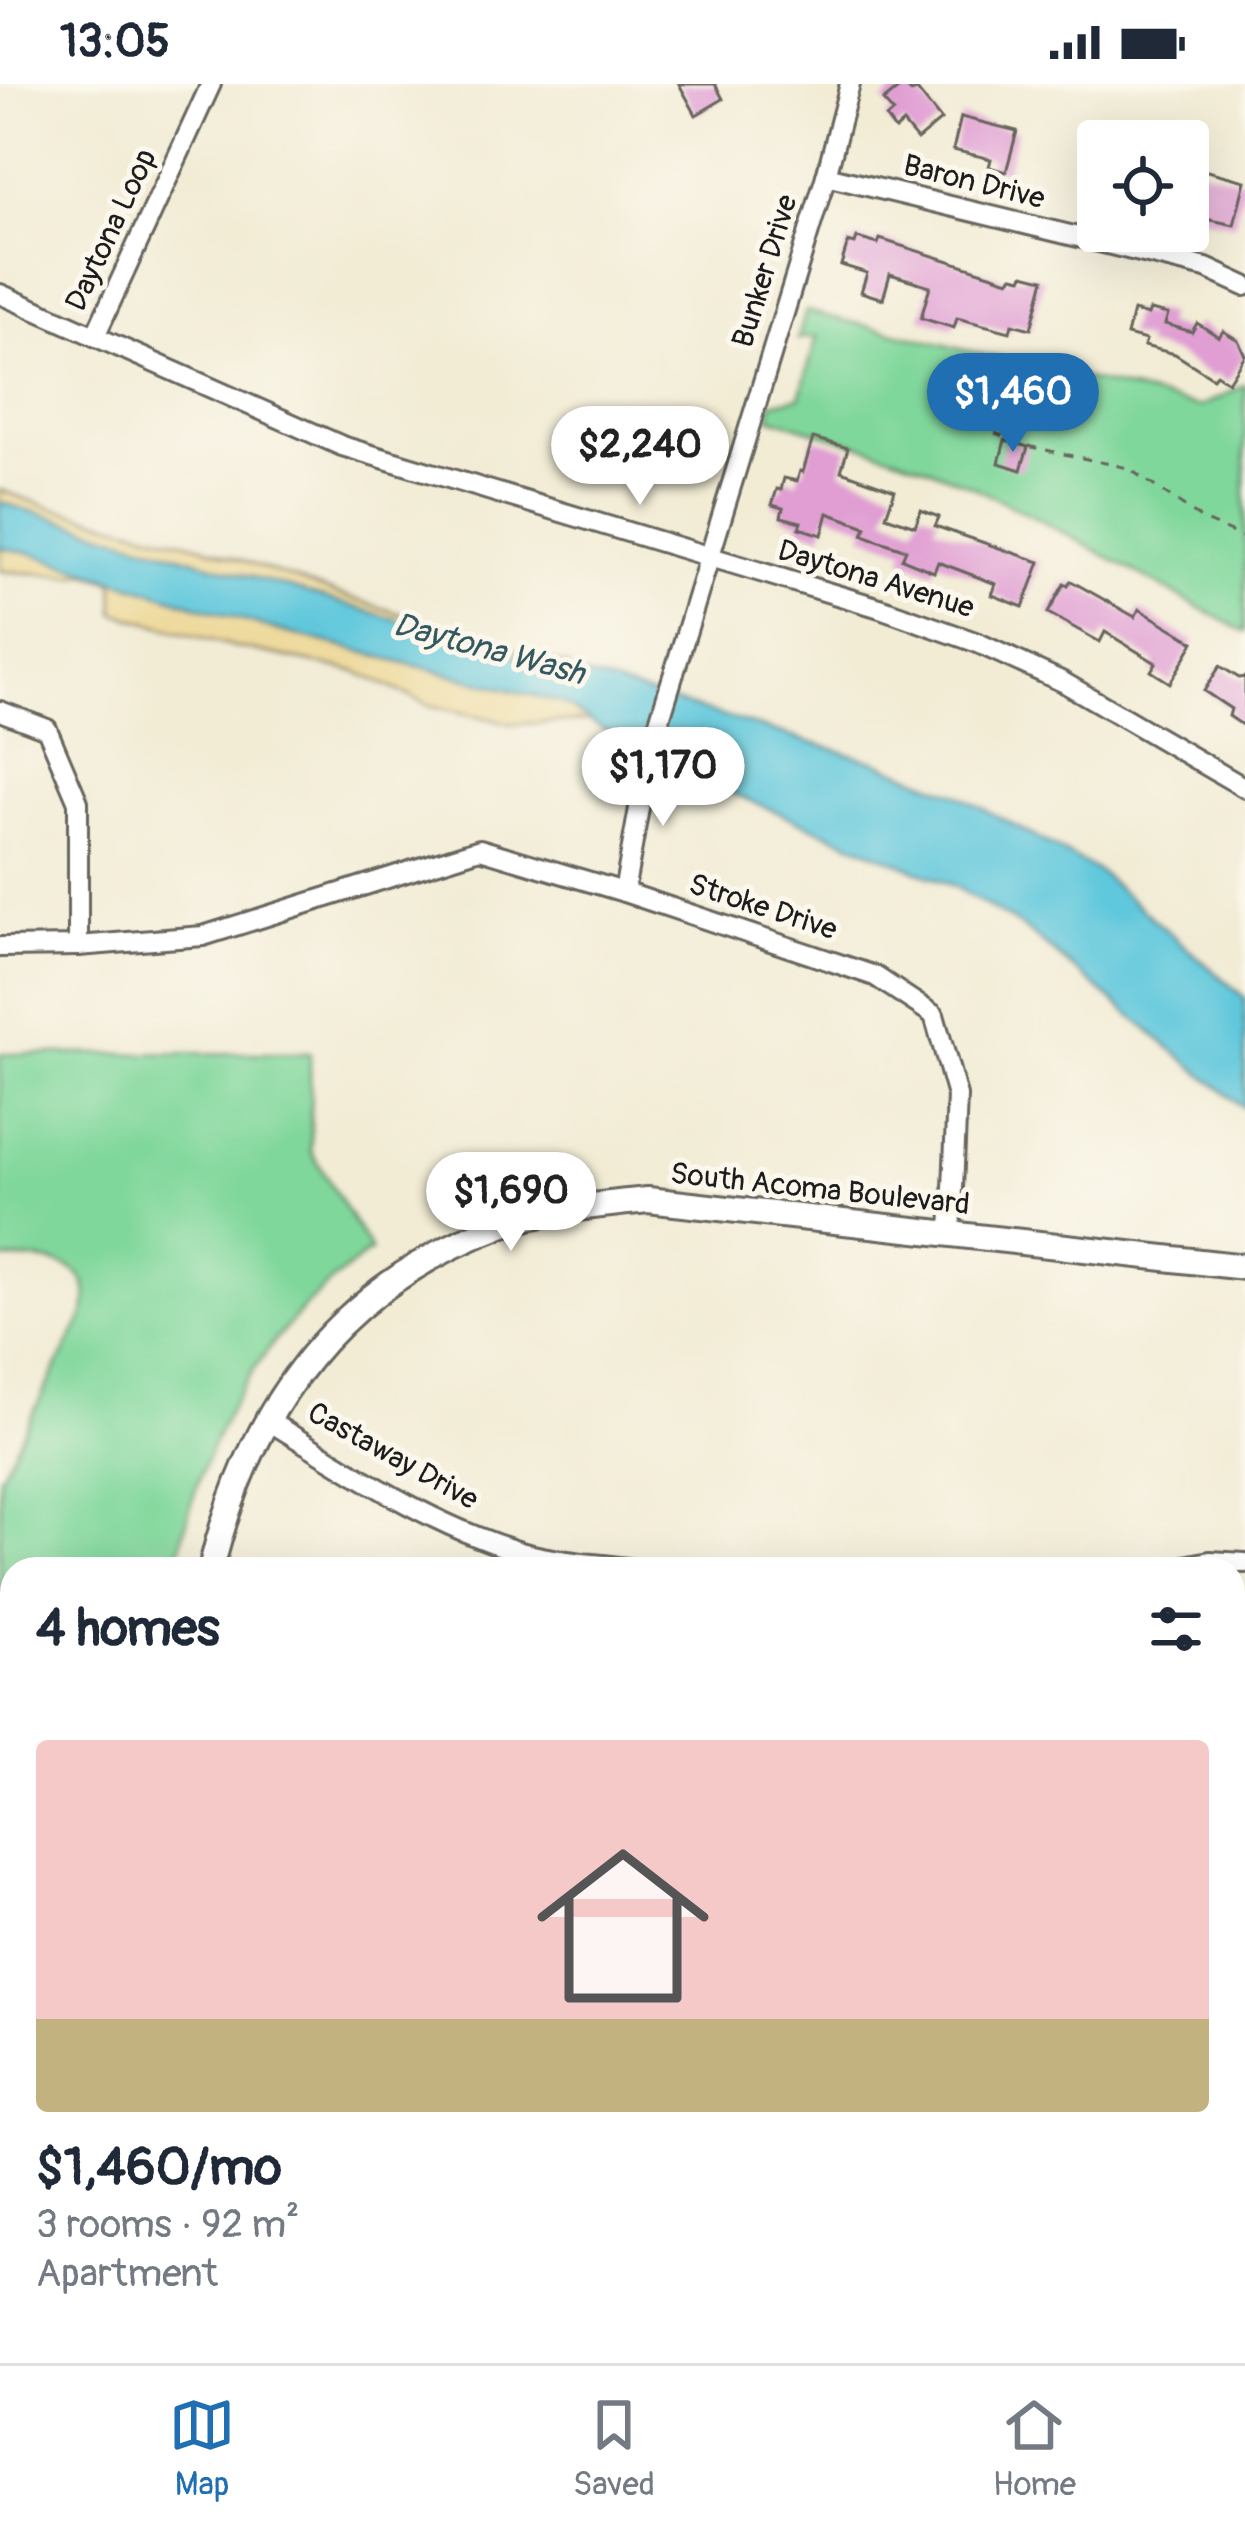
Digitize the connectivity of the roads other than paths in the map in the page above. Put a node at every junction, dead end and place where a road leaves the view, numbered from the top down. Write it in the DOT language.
graph roads {
  1 [pos="211,84"];
  2 [pos="850,84"];
  3 [pos="826,176"];
  4 [pos="1245,286"];
  5 [pos="0,294"];
  6 [pos="95,336"];
  7 [pos="709,560"];
  8 [pos="0,711"];
  9 [pos="1245,788"];
  10 [pos="624,892"];
  11 [pos="78,946"];
  12 [pos="0,947"];
  13 [pos="951,1234"];
  14 [pos="1245,1267"];
  15 [pos="267,1420"];
  16 [pos="215,1557"];
  17 [pos="553,1557"];
  1 -- 6 [label="street, Daytona Loop"];
  2 -- 3 [label="street, Bunker Drive"];
  3 -- 4 [label="street, Baron Drive"];
  3 -- 7 [label="street, Bunker Drive"];
  5 -- 6 [label="street, Daytona Avenue"];
  6 -- 7 [label="street, Daytona Avenue"];
  7 -- 9 [label="street, Daytona Avenue"];
  7 -- 10 [label="street, Bunker Drive"];
  8 -- 11 [label="street"];
  10 -- 11 [label="street, Stroke Drive"];
  10 -- 13 [label="street, Stroke Drive"];
  11 -- 12 [label="street, Stroke Drive"];
  13 -- 14 [label="main road, South Acoma Boulevard"];
  13 -- 15 [label="main road, South Acoma Boulevard"];
  15 -- 16 [label="main road, South Acoma Boulevard"];
  15 -- 17 [label="street, Castaway Drive"];
}
